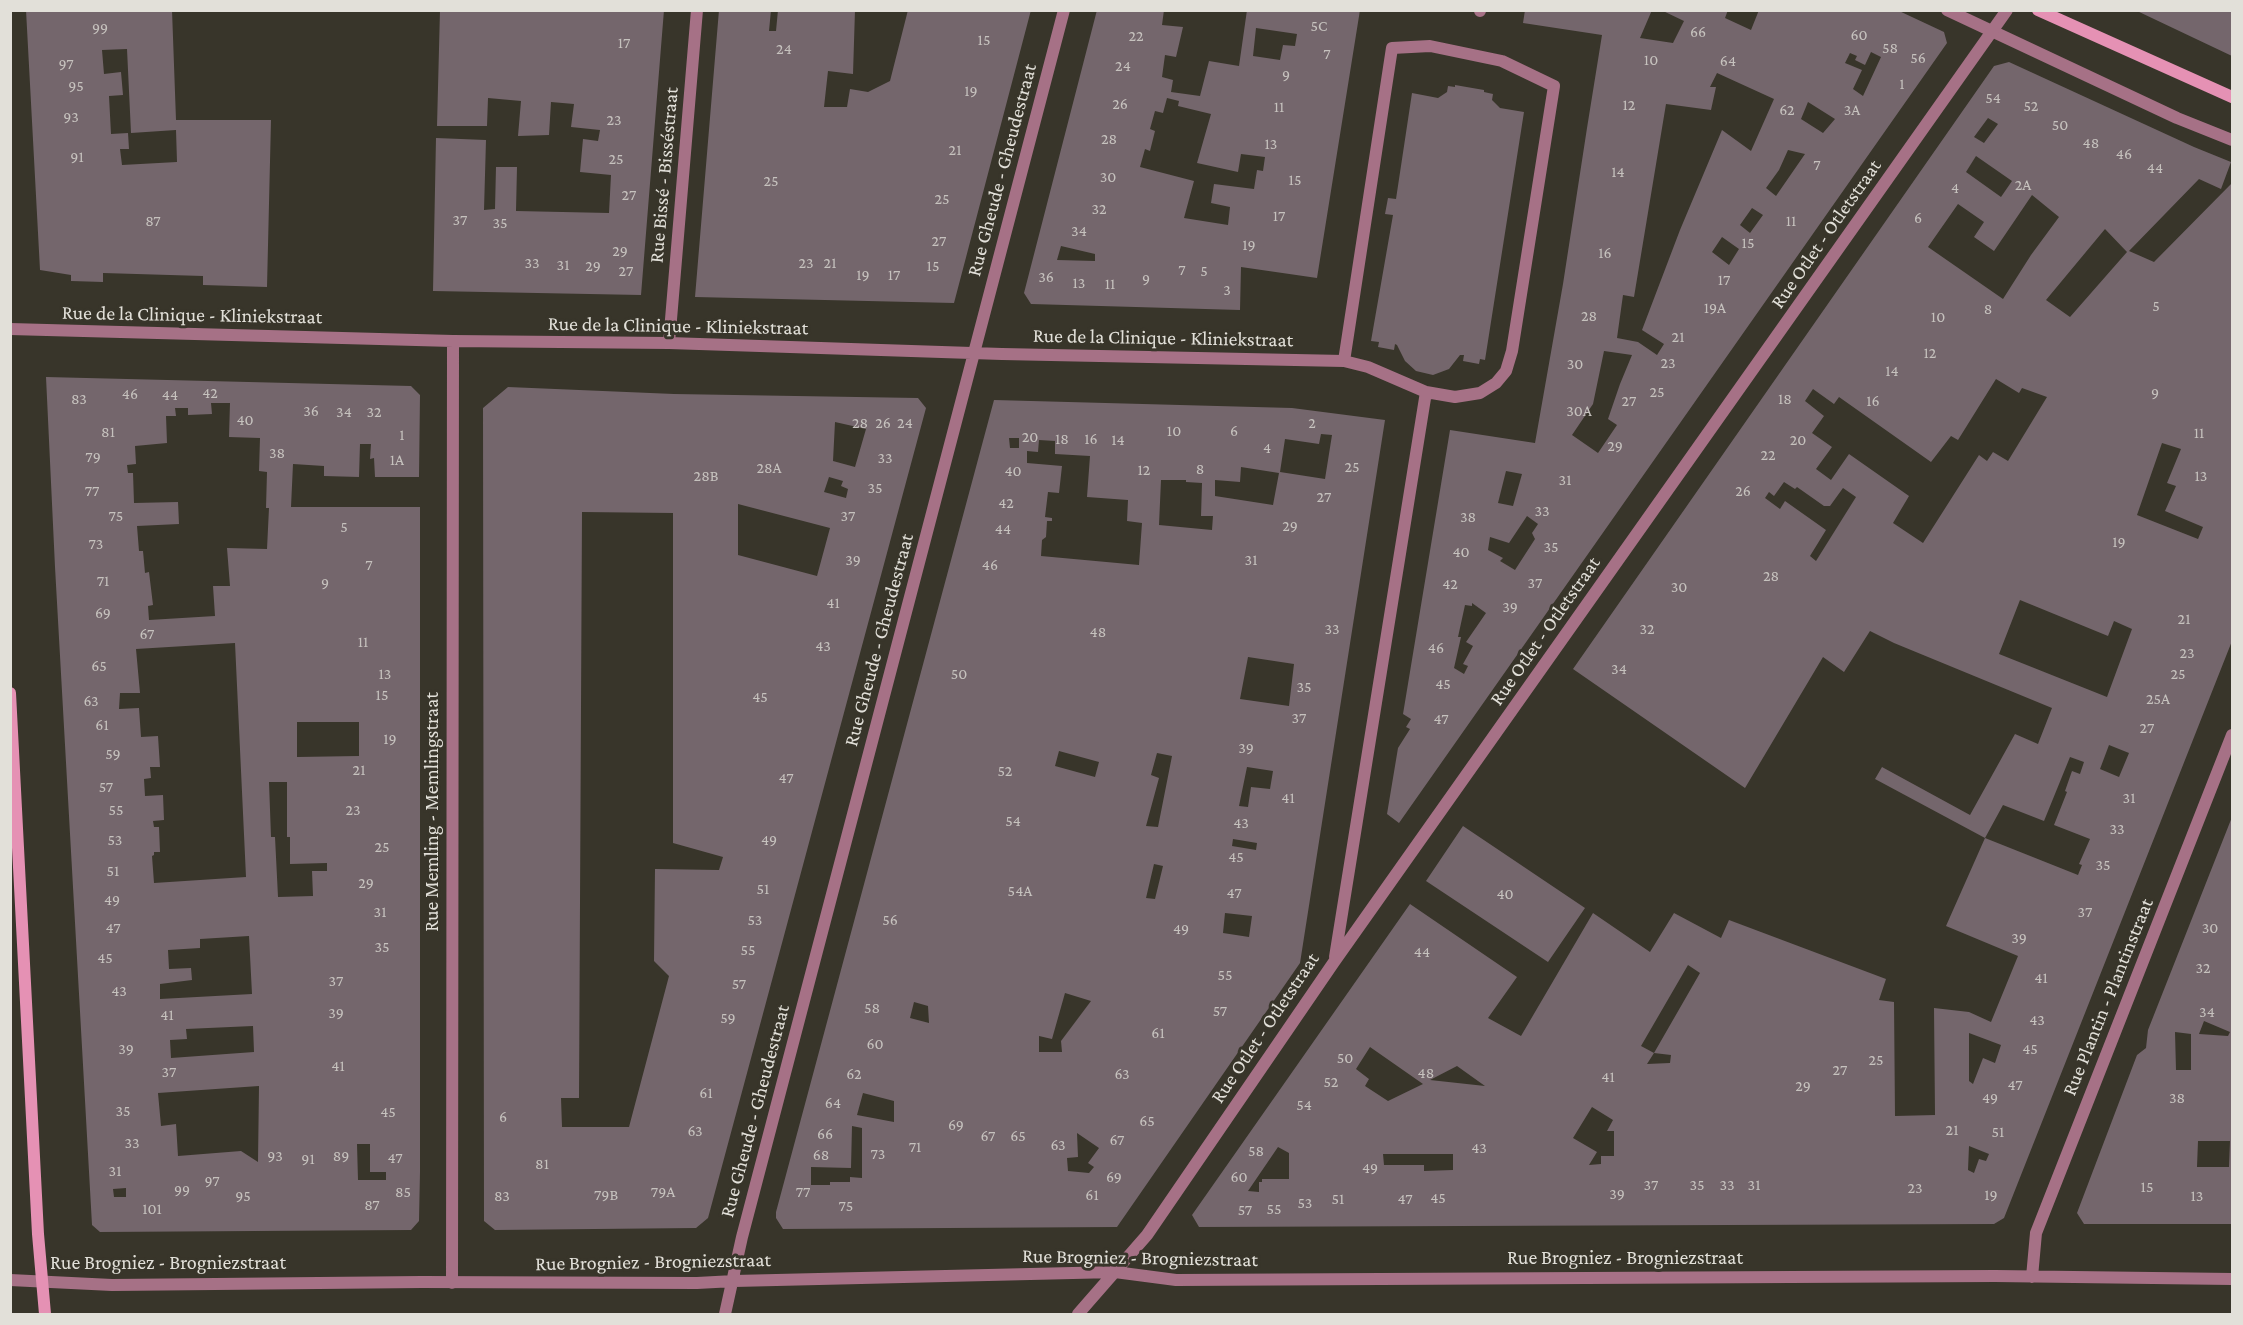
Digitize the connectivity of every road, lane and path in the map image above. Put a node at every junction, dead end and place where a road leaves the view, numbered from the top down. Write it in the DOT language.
graph roads {
  1 [pos="697,10"];
  2 [pos="1064,10"];
  3 [pos="1947,10"];
  4 [pos="2007,10"];
  5 [pos="2038,10"];
  6 [pos="1992,32"];
  7 [pos="2232,97"];
  8 [pos="2232,140"];
  9 [pos="10,329"];
  10 [pos="453,341"];
  11 [pos="669,343"];
  12 [pos="974,354"];
  13 [pos="1344,361"];
  14 [pos="1426,392"];
  15 [pos="10,693"];
  16 [pos="2232,735"];
  17 [pos="1335,962"];
  18 [pos="1114,1272"];
  19 [pos="2032,1277"];
  20 [pos="2232,1278"];
  21 [pos="10,1280"];
  22 [pos="734,1281"];
  23 [pos="42,1282"];
  24 [pos="452,1283"];
  25 [pos="45,1314"];
  26 [pos="725,1314"];
  27 [pos="1078,1314"];
  1 -- 11 [label="street, Rue Bissé - Bisséstraat"];
  2 -- 12 [label="street, Rue Gheude - Gheudestraat"];
  3 -- 6 [label="street"];
  4 -- 6 [label="street, Rue Otlet - Otletstraat"];
  5 -- 7 [label="street"];
  6 -- 8 [label="street"];
  6 -- 17 [label="street, Rue Otlet - Otletstraat"];
  9 -- 10 [label="street, Rue de la Clinique - Kliniekstraat"];
  10 -- 11 [label="street, Rue de la Clinique - Kliniekstraat"];
  10 -- 24 [label="street, Rue Memling - Memlingstraat"];
  11 -- 12 [label="street, Rue de la Clinique - Kliniekstraat"];
  12 -- 13 [label="street, Rue de la Clinique - Kliniekstraat"];
  12 -- 22 [label="street, Rue Gheude - Gheudestraat"];
  13 -- 14 [label="street, Rue de la Clinique - Kliniekstraat"];
  13 -- 14 [label="street, Rue de la Clinique - Kliniekstraat"];
  14 -- 17 [label="street"];
  15 -- 23 [label="street"];
  16 -- 19 [label="street, Rue Plantin - Plantinstraat"];
  17 -- 18 [label="street, Rue Otlet - Otletstraat"];
  18 -- 19 [label="street, Rue Brogniez - Brogniezstraat"];
  18 -- 22 [label="street, Rue Brogniez - Brogniezstraat"];
  18 -- 27 [label="street, Rue Otlet - Otletstraat"];
  19 -- 20 [label="street, Rue Brogniez - Brogniezstraat"];
  21 -- 23 [label="street, Rue Brogniez - Brogniezstraat"];
  22 -- 24 [label="street, Rue Brogniez - Brogniezstraat"];
  22 -- 26 [label="street, Rue Gheude - Gheudestraat"];
  23 -- 24 [label="street, Rue Brogniez - Brogniezstraat"];
  23 -- 25 [label="street"];
}
